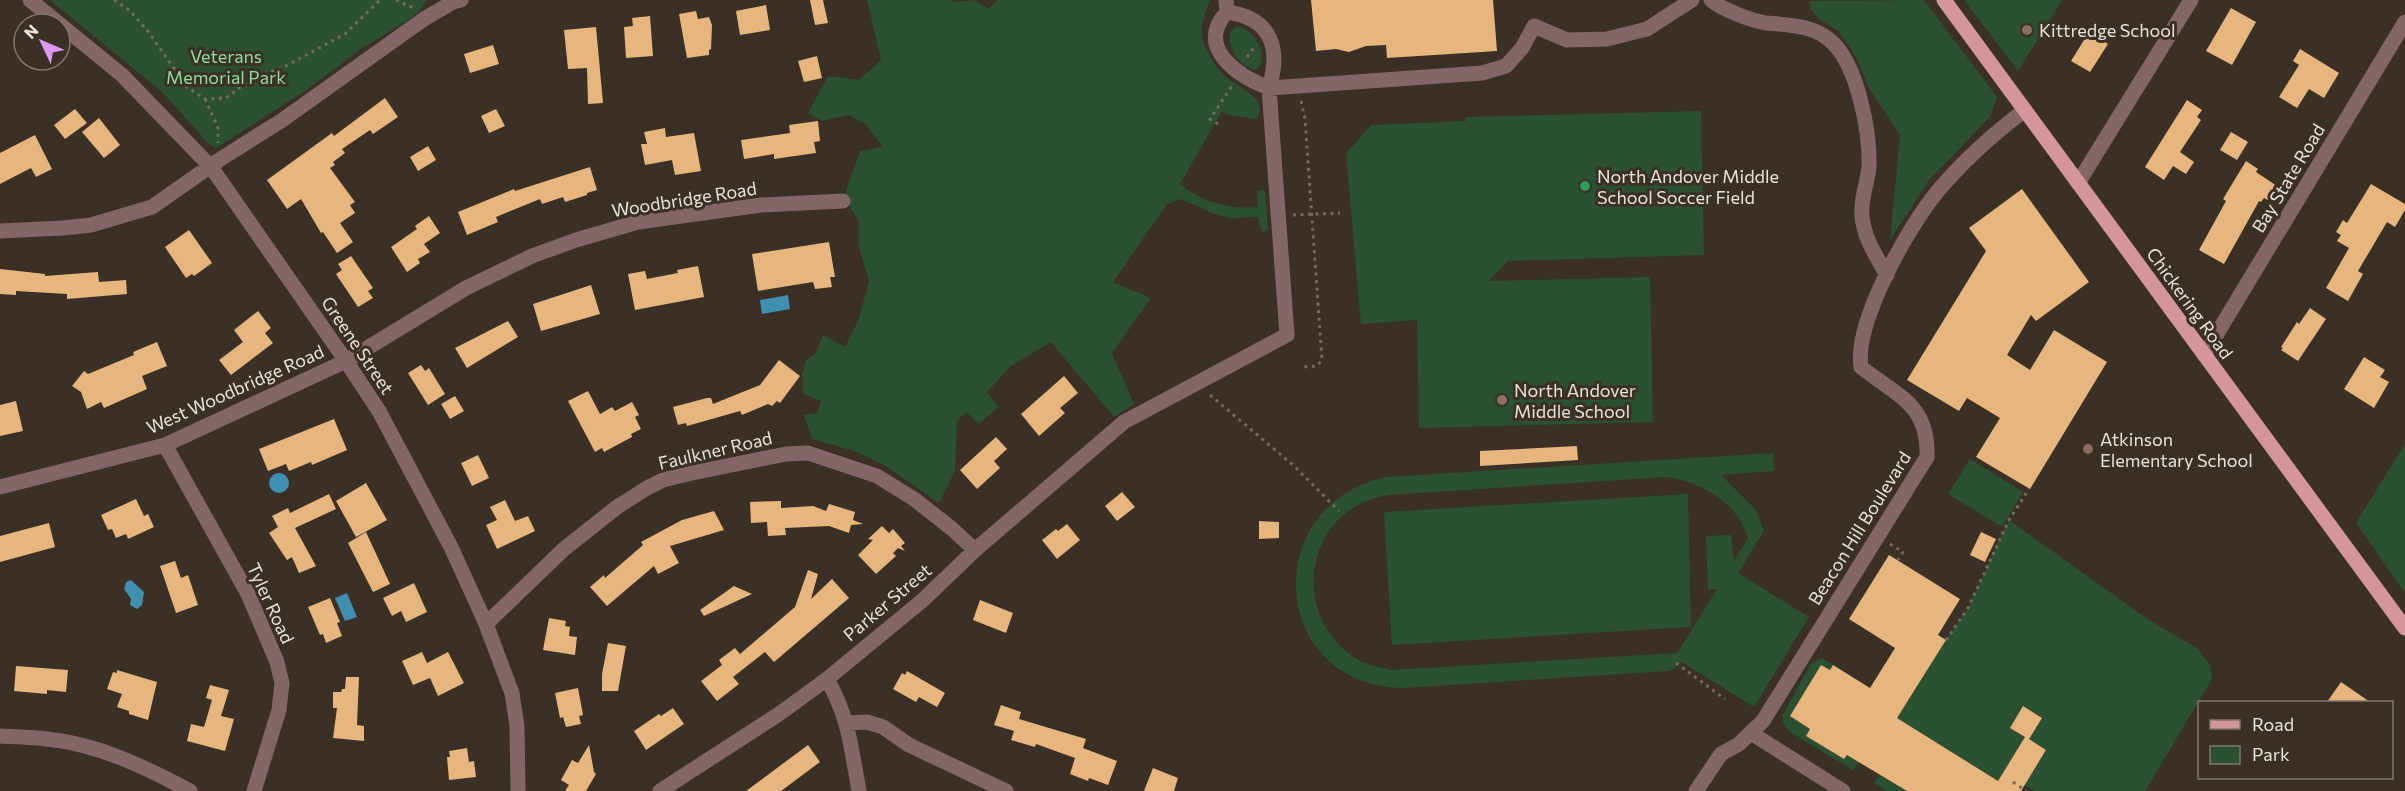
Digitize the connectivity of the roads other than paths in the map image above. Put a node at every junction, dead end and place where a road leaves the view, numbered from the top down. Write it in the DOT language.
graph roads {
  1 [pos="30,0"];
  2 [pos="456,0"];
  3 [pos="1692,0"];
  4 [pos="1712,0"];
  5 [pos="1944,0"];
  6 [pos="2191,0"];
  7 [pos="1227,6"];
  8 [pos="2405,22"];
  9 [pos="1269,88"];
  10 [pos="2025,110"];
  11 [pos="215,163"];
  12 [pos="2078,183"];
  13 [pos="843,201"];
  14 [pos="0,231"];
  15 [pos="1887,275"];
  16 [pos="2204,355"];
  17 [pos="346,361"];
  18 [pos="165,445"];
  19 [pos="0,487"];
  20 [pos="975,550"];
  21 [pos="486,624"];
  22 [pos="2405,628"];
  23 [pos="827,679"];
  24 [pos="847,723"];
  25 [pos="1751,733"];
  26 [pos="0,736"];
  27 [pos="190,791"];
  28 [pos="254,791"];
  29 [pos="518,791"];
  30 [pos="660,791"];
  31 [pos="859,791"];
  32 [pos="1006,791"];
  33 [pos="1696,791"];
  34 [pos="1843,791"];
  1 -- 11 [label="street, Greene Street"];
  2 -- 11 [label="street"];
  3 -- 9 [label="street"];
  4 -- 15 [label="street"];
  5 -- 10 [label="main road, Chickering Road"];
  6 -- 12 [label="street"];
  7 -- 9 [label="street"];
  7 -- 9 [label="street"];
  8 -- 16 [label="street, Bay State Road"];
  9 -- 20 [label="street, Parker Street"];
  10 -- 12 [label="main road, Chickering Road"];
  10 -- 15 [label="street, Beacon Hill Boulevard"];
  11 -- 14 [label="street"];
  11 -- 17 [label="street, Greene Street"];
  12 -- 16 [label="main road, Chickering Road"];
  13 -- 17 [label="street, Woodbridge Road"];
  15 -- 25 [label="street, Beacon Hill Boulevard"];
  16 -- 22 [label="main road, Chickering Road"];
  17 -- 18 [label="street, West Woodbridge Road"];
  17 -- 21 [label="street, Greene Street"];
  18 -- 19 [label="street, West Woodbridge Road"];
  18 -- 28 [label="street, Tyler Road"];
  20 -- 21 [label="street, Faulkner Road"];
  20 -- 23 [label="street, Parker Street"];
  21 -- 29 [label="street, Greene Street"];
  23 -- 24 [label="street"];
  23 -- 30 [label="street, Parker Street"];
  24 -- 31 [label="street"];
  24 -- 32 [label="street"];
  25 -- 33 [label="street, Beacon Hill Boulevard"];
  25 -- 34 [label="street"];
  26 -- 27 [label="street"];
}
